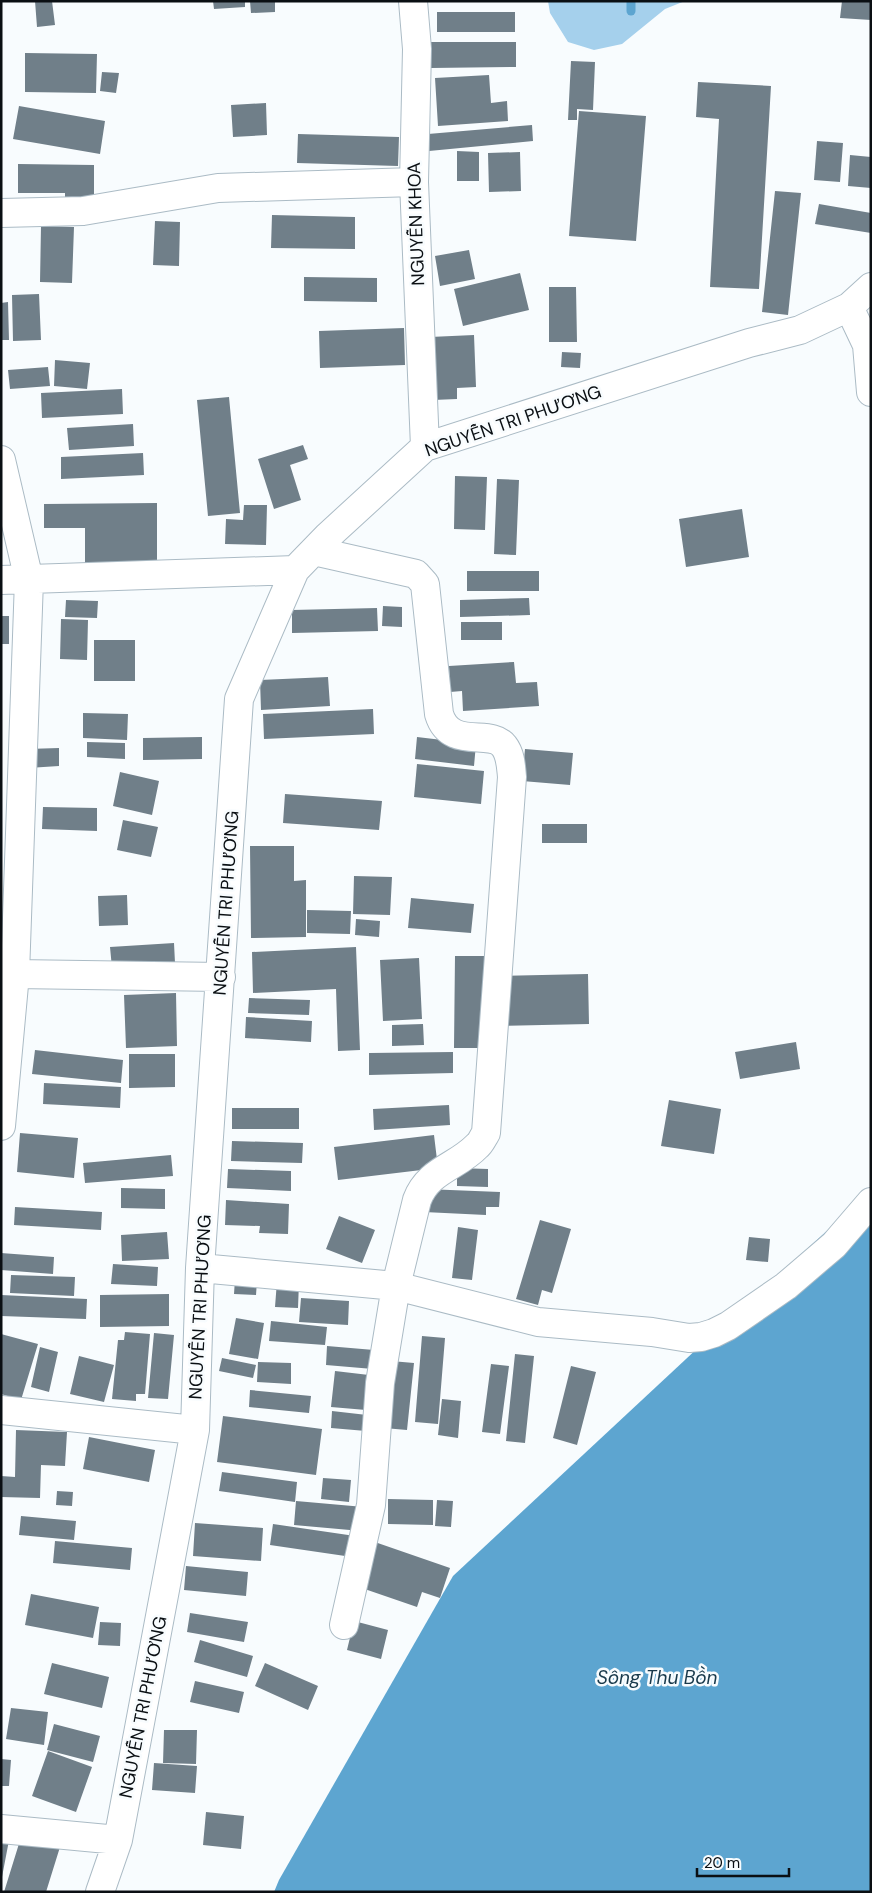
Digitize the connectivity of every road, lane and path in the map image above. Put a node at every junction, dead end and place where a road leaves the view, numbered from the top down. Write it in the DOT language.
graph roads {
  1 [pos="413,1"];
  2 [pos="414,182"];
  3 [pos="1,214"];
  4 [pos="871,286"];
  5 [pos="860,309"];
  6 [pos="871,392"];
  7 [pos="425,448"];
  8 [pos="1,460"];
  9 [pos="314,551"];
  10 [pos="295,570"];
  11 [pos="1,580"];
  12 [pos="29,580"];
  13 [pos="15,974"];
  14 [pos="221,977"];
  15 [pos="1,1126"];
  16 [pos="871,1202"];
  17 [pos="200,1268"];
  18 [pos="396,1286"];
  19 [pos="1,1410"];
  20 [pos="195,1430"];
  21 [pos="344,1625"];
  22 [pos="1,1829"];
  23 [pos="118,1840"];
  24 [pos="100,1892"];
  1 -- 2 [label="street, NGUYỄN KHOA"];
  2 -- 3 [label="street"];
  2 -- 7 [label="street, NGUYỄN KHOA"];
  4 -- 5 [label="street, NGUYỄN TRI PHƯƠNG"];
  5 -- 6 [label="street"];
  5 -- 7 [label="street, NGUYỄN TRI PHƯƠNG"];
  7 -- 9 [label="street, NGUYỄN TRI PHƯƠNG"];
  8 -- 12 [label="street"];
  9 -- 10 [label="street, NGUYỄN TRI PHƯƠNG"];
  9 -- 18 [label="street"];
  10 -- 12 [label="street"];
  10 -- 14 [label="street, NGUYỄN TRI PHƯƠNG"];
  11 -- 12 [label="street"];
  12 -- 13 [label="street"];
  13 -- 14 [label="street"];
  13 -- 15 [label="street"];
  14 -- 17 [label="street, NGUYỄN TRI PHƯƠNG"];
  16 -- 18 [label="street"];
  17 -- 18 [label="street"];
  17 -- 20 [label="street, NGUYỄN TRI PHƯƠNG"];
  18 -- 21 [label="street"];
  19 -- 20 [label="street"];
  20 -- 23 [label="street, NGUYỄN TRI PHƯƠNG"];
  22 -- 23 [label="street"];
  23 -- 24 [label="street, NGUYỄN TRI PHƯƠNG"];
}
